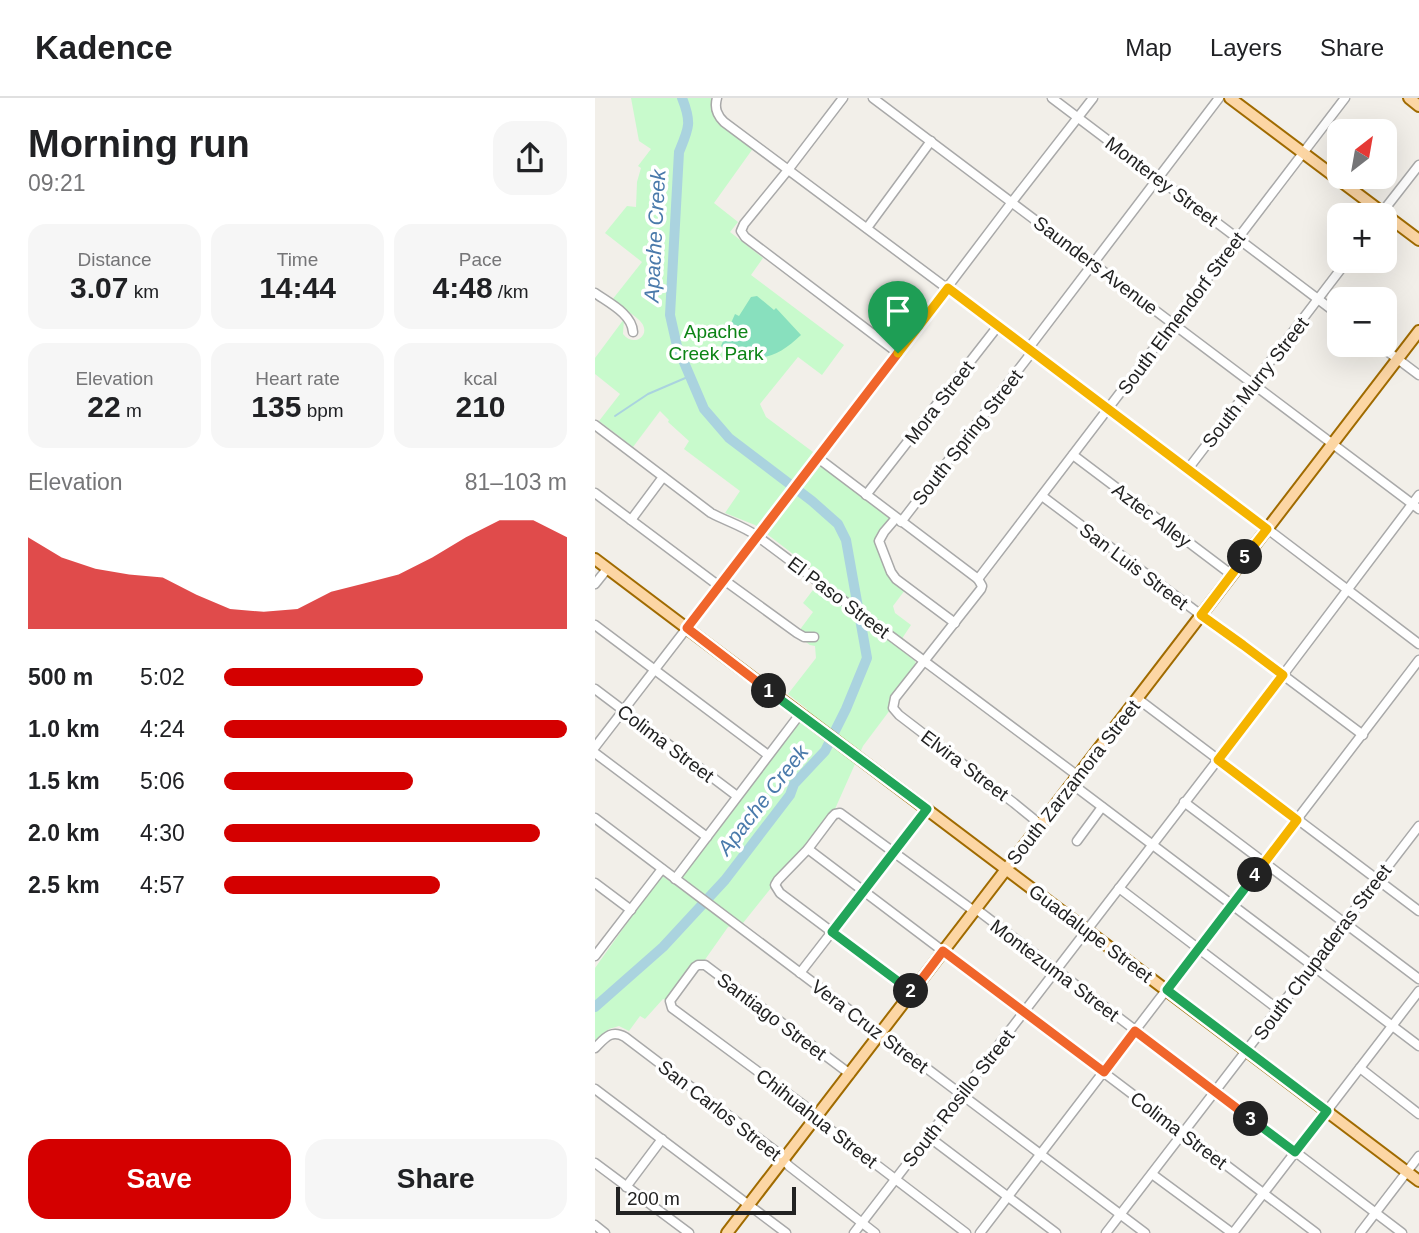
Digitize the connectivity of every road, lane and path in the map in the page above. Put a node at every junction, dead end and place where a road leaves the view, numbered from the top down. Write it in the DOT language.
graph roads {
  1 [pos="843,98"];
  2 [pos="873,98"];
  3 [pos="1052,98"];
  4 [pos="1093,98"];
  5 [pos="1219,98"];
  6 [pos="1230,98"];
  7 [pos="1345,98"];
  8 [pos="1409,98"];
  9 [pos="716,101"];
  10 [pos="1419,106"];
  11 [pos="1077,117"];
  12 [pos="932,142"];
  13 [pos="1303,153"];
  14 [pos="1419,165"];
  15 [pos="788,170"];
  16 [pos="1158,178"];
  17 [pos="1012,202"];
  18 [pos="1367,203"];
  19 [pos="1390,203"];
  20 [pos="1397,225"];
  21 [pos="867,228"];
  22 [pos="1237,238"];
  23 [pos="1419,240"];
  24 [pos="1093,264"];
  25 [pos="1338,273"];
  26 [pos="948,288"];
  27 [pos="595,293"];
  28 [pos="1318,299"];
  29 [pos="1327,305"];
  30 [pos="1172,323"];
  31 [pos="998,326"];
  32 [pos="1419,331"];
  33 [pos="633,332"];
  34 [pos="1030,351"];
  35 [pos="898,353"];
  36 [pos="1395,357"];
  37 [pos="1398,359"];
  38 [pos="1419,375"];
  39 [pos="1253,384"];
  40 [pos="1108,409"];
  41 [pos="595,425"];
  42 [pos="1332,444"];
  43 [pos="1073,455"];
  44 [pos="815,461"];
  45 [pos="1188,469"];
  46 [pos="663,477"];
  47 [pos="595,493"];
  48 [pos="866,495"];
  49 [pos="1419,495"];
  50 [pos="1042,496"];
  51 [pos="1416,506"];
  52 [pos="631,520"];
  53 [pos="899,520"];
  54 [pos="1267,529"];
  55 [pos="757,536"];
  56 [pos="595,559"];
  57 [pos="607,569"];
  58 [pos="1232,575"];
  59 [pos="978,579"];
  60 [pos="721,583"];
  61 [pos="595,584"];
  62 [pos="1347,589"];
  63 [pos="1201,615"];
  64 [pos="955,623"];
  65 [pos="595,625"];
  66 [pos="687,628"];
  67 [pos="814,637"];
  68 [pos="1419,643"];
  69 [pos="1419,660"];
  70 [pos="924,662"];
  71 [pos="655,670"];
  72 [pos="1283,675"];
  73 [pos="595,689"];
  74 [pos="1137,699"];
  75 [pos="893,704"];
  76 [pos="623,710"];
  77 [pos="804,717"];
  78 [pos="1363,735"];
  79 [pos="595,750"];
  80 [pos="768,755"];
  81 [pos="1218,760"];
  82 [pos="1075,780"];
  83 [pos="737,796"];
  84 [pos="1184,802"];
  85 [pos="1102,807"];
  86 [pos="927,809"];
  87 [pos="595,818"];
  88 [pos="1297,820"];
  89 [pos="1041,825"];
  90 [pos="1419,826"];
  91 [pos="707,836"];
  92 [pos="1411,837"];
  93 [pos="1077,841"];
  94 [pos="1419,844"];
  95 [pos="1152,845"];
  96 [pos="808,849"];
  97 [pos="894,851"];
  98 [pos="1264,863"];
  99 [pos="662,869"];
  100 [pos="1007,869"];
  101 [pos="675,878"];
  102 [pos="1377,880"];
  103 [pos="595,883"];
  104 [pos="1119,888"];
  105 [pos="864,891"];
  106 [pos="1232,905"];
  107 [pos="631,910"];
  108 [pos="975,910"];
  109 [pos="1419,911"];
  110 [pos="1345,924"];
  111 [pos="1087,930"];
  112 [pos="832,932"];
  113 [pos="1199,948"];
  114 [pos="943,951"];
  115 [pos="597,952"];
  116 [pos="1312,966"];
  117 [pos="1056,971"];
  118 [pos="800,973"];
  119 [pos="1419,979"];
  120 [pos="1167,990"];
  121 [pos="1419,991"];
  122 [pos="912,992"];
  123 [pos="670,1003"];
  124 [pos="1279,1010"];
  125 [pos="1024,1012"];
  126 [pos="1392,1026"];
  127 [pos="1135,1031"];
  128 [pos="881,1033"];
  129 [pos="1419,1046"];
  130 [pos="595,1048"];
  131 [pos="1247,1051"];
  132 [pos="1360,1068"];
  133 [pos="1104,1072"];
  134 [pos="850,1074"];
  135 [pos="595,1089"];
  136 [pos="1215,1092"];
  137 [pos="961,1094"];
  138 [pos="1327,1111"];
  139 [pos="1419,1114"];
  140 [pos="817,1117"];
  141 [pos="1184,1133"];
  142 [pos="929,1137"];
  143 [pos="662,1139"];
  144 [pos="1295,1152"];
  145 [pos="1041,1154"];
  146 [pos="1419,1156"];
  147 [pos="784,1160"];
  148 [pos="595,1163"];
  149 [pos="1407,1171"];
  150 [pos="1152,1174"];
  151 [pos="895,1180"];
  152 [pos="1419,1181"];
  153 [pos="626,1186"];
  154 [pos="1264,1193"];
  155 [pos="1008,1197"];
  156 [pos="749,1205"];
  157 [pos="1375,1212"];
  158 [pos="1120,1215"];
  159 [pos="862,1223"];
  160 [pos="595,1225"];
  161 [pos="605,1233"];
  162 [pos="689,1233"];
  163 [pos="727,1233"];
  164 [pos="786,1233"];
  165 [pos="854,1233"];
  166 [pos="875,1233"];
  167 [pos="966,1233"];
  168 [pos="981,1233"];
  169 [pos="1056,1233"];
  170 [pos="1106,1233"];
  171 [pos="1145,1233"];
  172 [pos="1232,1233"];
  173 [pos="1316,1233"];
  174 [pos="1360,1233"];
  175 [pos="1402,1233"];
  1 -- 15 [label="street"];
  2 -- 12 [label="street, Saunders Avenue"];
  3 -- 11 [label="street, Monterey Street"];
  4 -- 11 [label="street"];
  5 -- 16 [label="street, South Spring Street"];
  6 -- 13 [label="main road"];
  7 -- 13 [label="street, South Elmendorf Street"];
  8 -- 10 [label="main road"];
  9 -- 15 [label="street"];
  11 -- 16 [label="street, Monterey Street"];
  11 -- 17 [label="street"];
  12 -- 17 [label="street, Saunders Avenue"];
  12 -- 21 [label="street"];
  13 -- 18 [label="main road"];
  13 -- 22 [label="street, South Elmendorf Street"];
  14 -- 19 [label="street"];
  15 -- 21 [label="street"];
  15 -- 35 [label="street"];
  16 -- 22 [label="street, Monterey Street"];
  16 -- 24 [label="street, South Spring Street"];
  17 -- 24 [label="street, Saunders Avenue"];
  17 -- 26 [label="street"];
  20 -- 23 [label="main road"];
  21 -- 26 [label="street"];
  22 -- 28 [label="street, Monterey Street"];
  22 -- 30 [label="street, South Elmendorf Street"];
  24 -- 30 [label="street, Saunders Avenue"];
  24 -- 34 [label="street, South Spring Street"];
  25 -- 28 [label="street, South Murry Street"];
  26 -- 31 [label="street"];
  26 -- 35 [label="street"];
  27 -- 33 [label="street"];
  28 -- 29 [label="street, Monterey Street"];
  28 -- 39 [label="street, South Murry Street"];
  30 -- 39 [label="street, Saunders Avenue"];
  30 -- 40 [label="street, South Elmendorf Street"];
  31 -- 34 [label="street"];
  31 -- 48 [label="street, Mora Street"];
  32 -- 37 [label="main road, South Zarzamora Street"];
  34 -- 40 [label="street"];
  34 -- 53 [label="street, South Spring Street"];
  35 -- 44 [label="street"];
  36 -- 37 [label="street"];
  37 -- 38 [label="street"];
  37 -- 42 [label="main road, South Zarzamora Street"];
  39 -- 42 [label="street, Saunders Avenue"];
  39 -- 45 [label="street, South Murry Street"];
  40 -- 43 [label="street, South Elmendorf Street"];
  40 -- 45 [label="street"];
  41 -- 46 [label="street, El Paso Street"];
  42 -- 51 [label="street, Saunders Avenue"];
  42 -- 54 [label="main road, South Zarzamora Street"];
  43 -- 50 [label="street, South Elmendorf Street"];
  43 -- 58 [label="street, Aztec Alley"];
  44 -- 48 [label="street"];
  44 -- 55 [label="street"];
  45 -- 54 [label="street"];
  46 -- 52 [label="street"];
  46 -- 55 [label="street, El Paso Street"];
  47 -- 52 [label="street"];
  48 -- 53 [label="street"];
  49 -- 51 [label="street, South Rosillo Street"];
  50 -- 59 [label="street, South Elmendorf Street"];
  50 -- 63 [label="street, San Luis Street"];
  51 -- 62 [label="street, South Rosillo Street"];
  52 -- 60 [label="street"];
  53 -- 59 [label="street"];
  53 -- 64 [label="street, South Spring Street"];
  54 -- 58 [label="main road, South Zarzamora Street"];
  54 -- 62 [label="street"];
  55 -- 60 [label="street"];
  55 -- 70 [label="street, El Paso Street"];
  56 -- 57 [label="main road, Guadalupe Street"];
  57 -- 61 [label="street"];
  57 -- 66 [label="main road, Guadalupe Street"];
  58 -- 63 [label="main road, South Zarzamora Street"];
  59 -- 64 [label="street, South Elmendorf Street"];
  60 -- 66 [label="street"];
  60 -- 67 [label="street"];
  62 -- 68 [label="street"];
  62 -- 72 [label="street, South Rosillo Street"];
  63 -- 72 [label="street, San Luis Street"];
  63 -- 74 [label="main road, South Zarzamora Street"];
  64 -- 70 [label="street, South Elmendorf Street"];
  65 -- 71 [label="street"];
  66 -- 71 [label="street"];
  66 -- 77 [label="main road, Guadalupe Street"];
  69 -- 78 [label="street"];
  70 -- 75 [label="street, South Elmendorf Street"];
  70 -- 82 [label="street, El Paso Street"];
  71 -- 76 [label="street"];
  71 -- 80 [label="street"];
  72 -- 78 [label="street, San Luis Street"];
  72 -- 81 [label="street, South Rosillo Street"];
  73 -- 76 [label="street, Colima Street"];
  74 -- 81 [label="street"];
  74 -- 82 [label="main road, South Zarzamora Street"];
  75 -- 89 [label="street, Elvira Street"];
  76 -- 79 [label="street"];
  76 -- 83 [label="street, Colima Street"];
  77 -- 80 [label="street"];
  77 -- 86 [label="main road, Guadalupe Street"];
  78 -- 88 [label="street"];
  79 -- 91 [label="street"];
  80 -- 83 [label="street"];
  81 -- 84 [label="street, South Rosillo Street"];
  81 -- 88 [label="street"];
  82 -- 85 [label="street, El Paso Street"];
  82 -- 89 [label="main road, South Zarzamora Street"];
  83 -- 91 [label="street"];
  84 -- 95 [label="street, South Rosillo Street"];
  84 -- 98 [label="street"];
  85 -- 93 [label="street"];
  85 -- 95 [label="street, El Paso Street"];
  86 -- 97 [label="street"];
  86 -- 100 [label="main road, Guadalupe Street"];
  87 -- 99 [label="street, Vera Cruz Street"];
  88 -- 98 [label="street"];
  88 -- 102 [label="street"];
  89 -- 100 [label="main road, South Zarzamora Street"];
  90 -- 92 [label="street, South Chupaderas Street"];
  91 -- 101 [label="street"];
  92 -- 94 [label="street"];
  92 -- 102 [label="street, South Chupaderas Street"];
  95 -- 104 [label="street, South Rosillo Street"];
  95 -- 106 [label="street, El Paso Street"];
  96 -- 97 [label="street, Montezuma Street"];
  96 -- 105 [label="street, Colima Street"];
  96 -- 112 [label="street"];
  97 -- 105 [label="street"];
  97 -- 108 [label="street, Montezuma Street"];
  98 -- 106 [label="street"];
  98 -- 110 [label="street"];
  99 -- 101 [label="street, Vera Cruz Street"];
  99 -- 107 [label="street"];
  100 -- 108 [label="main road, South Zarzamora Street"];
  100 -- 111 [label="main road, Guadalupe Street"];
  101 -- 118 [label="street, Vera Cruz Street"];
  102 -- 109 [label="street"];
  102 -- 110 [label="street, South Chupaderas Street"];
  103 -- 107 [label="street"];
  104 -- 111 [label="street, South Rosillo Street"];
  104 -- 113 [label="street"];
  105 -- 112 [label="street"];
  105 -- 114 [label="street, Colima Street"];
  106 -- 113 [label="street"];
  106 -- 116 [label="street, El Paso Street"];
  107 -- 115 [label="street"];
  108 -- 114 [label="main road, South Zarzamora Street"];
  108 -- 117 [label="street, Montezuma Street"];
  110 -- 116 [label="street, South Chupaderas Street"];
  110 -- 119 [label="street"];
  111 -- 117 [label="street, South Rosillo Street"];
  111 -- 120 [label="main road, Guadalupe Street"];
  112 -- 118 [label="street"];
  112 -- 122 [label="street"];
  113 -- 120 [label="street"];
  113 -- 124 [label="street"];
  114 -- 122 [label="main road, South Zarzamora Street"];
  114 -- 125 [label="street, Colima Street"];
  116 -- 124 [label="street, South Chupaderas Street"];
  116 -- 126 [label="street, El Paso Street"];
  117 -- 125 [label="street, South Rosillo Street"];
  117 -- 127 [label="street, Montezuma Street"];
  118 -- 128 [label="street, Vera Cruz Street"];
  120 -- 127 [label="street"];
  120 -- 131 [label="main road, Guadalupe Street"];
  121 -- 126 [label="street"];
  122 -- 128 [label="main road, South Zarzamora Street"];
  123 -- 134 [label="street, Santiago Street"];
  123 -- 140 [label="street, Chihuahua Street"];
  124 -- 131 [label="street, South Chupaderas Street"];
  125 -- 133 [label="street, Colima Street"];
  125 -- 137 [label="street, South Rosillo Street"];
  126 -- 129 [label="street, El Paso Street"];
  126 -- 132 [label="street"];
  127 -- 133 [label="street"];
  127 -- 136 [label="street, Montezuma Street"];
  128 -- 134 [label="main road, South Zarzamora Street"];
  128 -- 137 [label="street, Vera Cruz Street"];
  130 -- 147 [label="street, San Carlos Street"];
  131 -- 136 [label="street, South Chupaderas Street"];
  131 -- 138 [label="main road, Guadalupe Street"];
  132 -- 138 [label="street"];
  132 -- 139 [label="street"];
  133 -- 141 [label="street, Colima Street"];
  133 -- 145 [label="street"];
  134 -- 140 [label="main road, South Zarzamora Street"];
  135 -- 143 [label="street"];
  136 -- 141 [label="street, South Chupaderas Street"];
  136 -- 144 [label="street, Montezuma Street"];
  137 -- 142 [label="street, South Rosillo Street"];
  137 -- 145 [label="street, Vera Cruz Street"];
  138 -- 144 [label="street"];
  138 -- 149 [label="main road, Guadalupe Street"];
  140 -- 147 [label="main road, South Zarzamora Street"];
  140 -- 151 [label="street, Chihuahua Street"];
  141 -- 150 [label="street, South Chupaderas Street"];
  141 -- 154 [label="street, Colima Street"];
  142 -- 151 [label="street, South Rosillo Street"];
  142 -- 155 [label="street"];
  143 -- 153 [label="street"];
  143 -- 156 [label="street"];
  144 -- 154 [label="street"];
  144 -- 157 [label="street, Montezuma Street"];
  145 -- 155 [label="street"];
  145 -- 158 [label="street, Vera Cruz Street"];
  146 -- 149 [label="street"];
  147 -- 156 [label="main road, South Zarzamora Street"];
  147 -- 159 [label="street, San Carlos Street"];
  148 -- 153 [label="street"];
  149 -- 152 [label="main road, Guadalupe Street"];
  149 -- 157 [label="street"];
  150 -- 158 [label="street, South Chupaderas Street"];
  150 -- 172 [label="street"];
  151 -- 159 [label="street, South Rosillo Street"];
  151 -- 167 [label="street, Chihuahua Street"];
  153 -- 162 [label="street"];
  154 -- 172 [label="street"];
  154 -- 173 [label="street, Colima Street"];
  155 -- 168 [label="street"];
  155 -- 169 [label="street"];
  156 -- 163 [label="main road, South Zarzamora Street"];
  156 -- 164 [label="street"];
  157 -- 174 [label="street"];
  157 -- 175 [label="street, Montezuma Street"];
  158 -- 170 [label="street, South Chupaderas Street"];
  158 -- 171 [label="street, Vera Cruz Street"];
  159 -- 165 [label="street, South Rosillo Street"];
  159 -- 166 [label="street, San Carlos Street"];
  160 -- 161 [label="street"];
}
